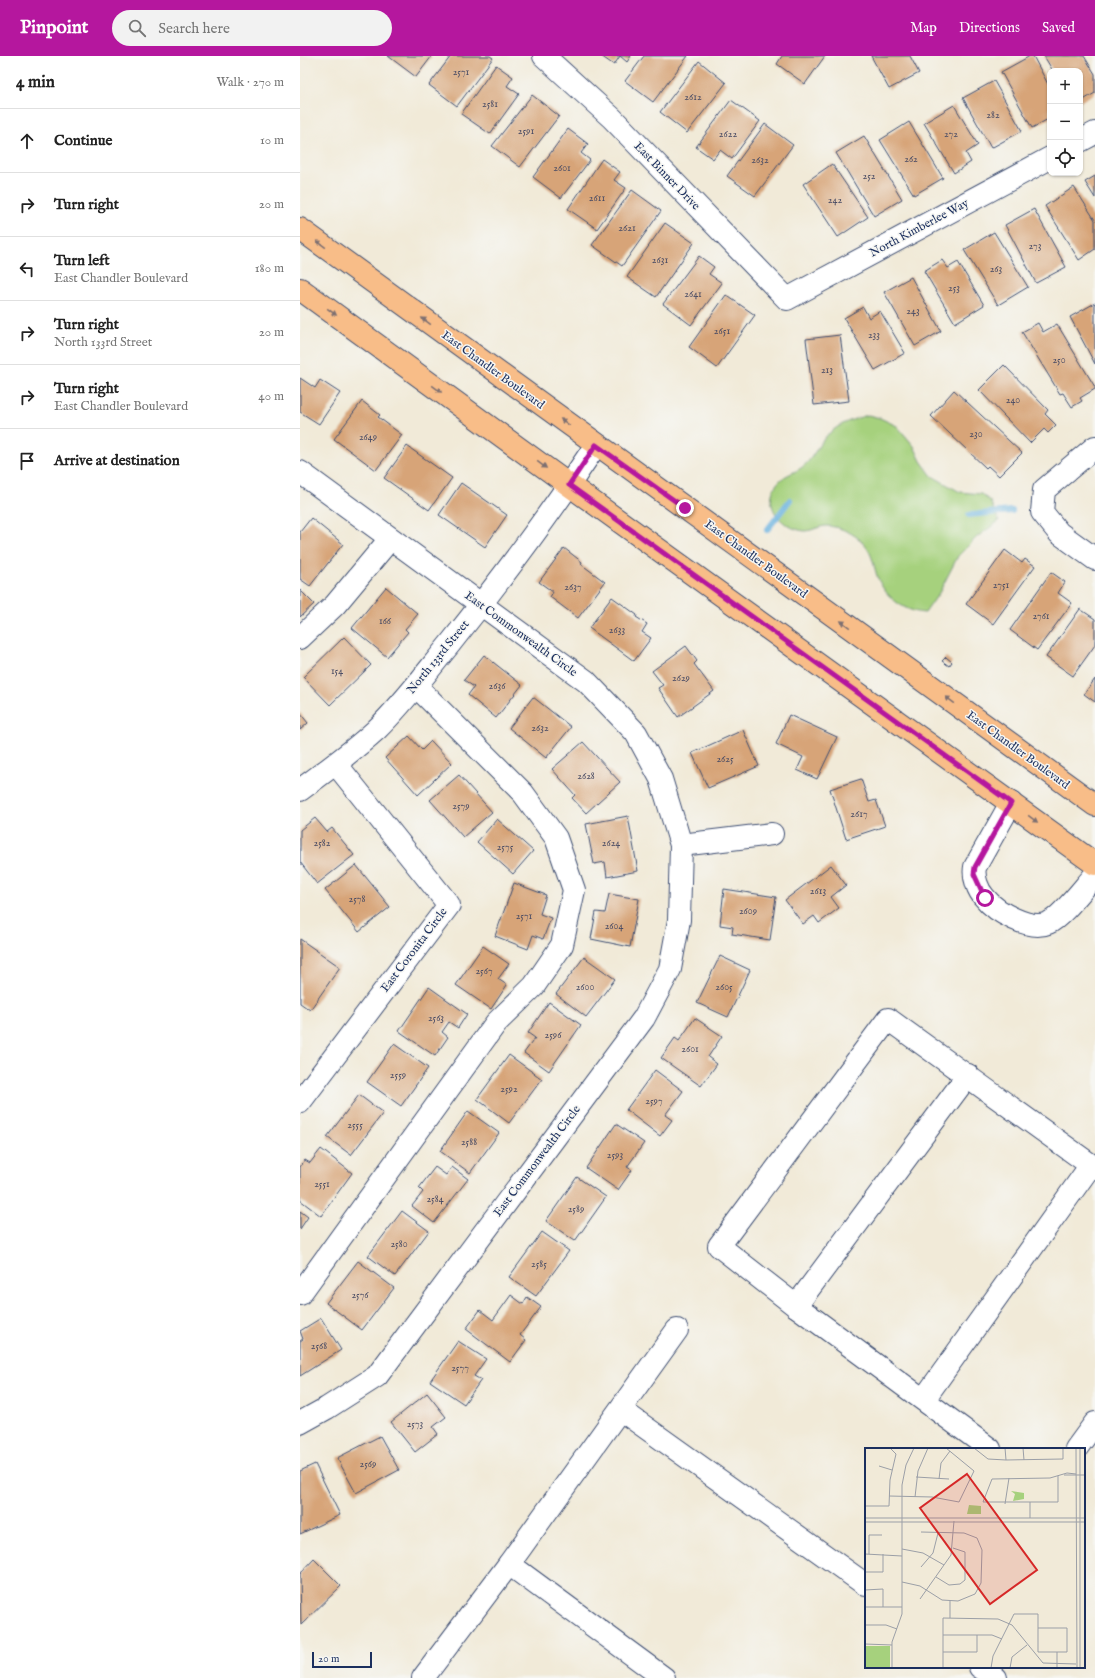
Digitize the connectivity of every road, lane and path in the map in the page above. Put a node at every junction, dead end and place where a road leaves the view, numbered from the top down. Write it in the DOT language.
graph roads {
  1 [pos="544,56"];
  2 [pos="1095,133"];
  3 [pos="1082,140"];
  4 [pos="1047,160"];
  5 [pos="300,229"];
  6 [pos="300,289"];
  7 [pos="787,299"];
  8 [pos="596,445"];
  9 [pos="1095,447"];
  10 [pos="300,472"];
  11 [pos="569,485"];
  12 [pos="390,539"];
  13 [pos="1095,559"];
  14 [pos="482,604"];
  15 [pos="300,638"];
  16 [pos="416,686"];
  17 [pos="336,764"];
  18 [pos="300,790"];
  19 [pos="1011,803"];
  20 [pos="1095,805"];
  21 [pos="772,834"];
  22 [pos="681,845"];
  23 [pos="1095,864"];
  24 [pos="1095,875"];
  25 [pos="968,1075"];
  26 [pos="300,1102"];
  27 [pos="1093,1166"];
  28 [pos="300,1294"];
  29 [pos="796,1306"];
  30 [pos="677,1330"];
  31 [pos="924,1399"];
  32 [pos="621,1410"];
  33 [pos="300,1423"];
  34 [pos="989,1448"];
  35 [pos="509,1564"];
  36 [pos="865,1584"];
  37 [pos="981,1668"];
  38 [pos="423,1678"];
  39 [pos="664,1678"];
  40 [pos="996,1678"];
  1 -- 7 [label="street, East Binner Drive"];
  2 -- 3 [label="street"];
  4 -- 7 [label="street, North Kimberlee Way"];
  8 -- 5 [label="main road, East Chandler Boulevard, one-way"];
  6 -- 11 [label="main road, one-way"];
  8 -- 11 [label="street, North 133rd Street"];
  20 -- 8 [label="main road, East Chandler Boulevard, one-way"];
  9 -- 13 [label="street"];
  10 -- 12 [label="street, East Commonwealth Circle"];
  11 -- 14 [label="street, North 133rd Street"];
  11 -- 19 [label="main road"];
  12 -- 14 [label="street, East Commonwealth Circle"];
  12 -- 15 [label="street"];
  14 -- 16 [label="street, North 133rd Street"];
  14 -- 22 [label="street, East Commonwealth Circle"];
  16 -- 17 [label="street, North 133rd Street"];
  16 -- 28 [label="street"];
  17 -- 18 [label="street, North 133rd Street"];
  17 -- 26 [label="street, East Coronita Circle"];
  19 -- 23 [label="main road, one-way"];
  19 -- 24 [label="street"];
  21 -- 22 [label="street"];
  22 -- 33 [label="street, East Commonwealth Circle"];
  25 -- 27 [label="street"];
  25 -- 29 [label="street"];
  25 -- 29 [label="street"];
  27 -- 31 [label="street"];
  29 -- 31 [label="street"];
  30 -- 32 [label="street"];
  31 -- 34 [label="street"];
  32 -- 35 [label="street"];
  32 -- 36 [label="street"];
  35 -- 38 [label="street"];
  35 -- 39 [label="street"];
  37 -- 40 [label="street"];
}
